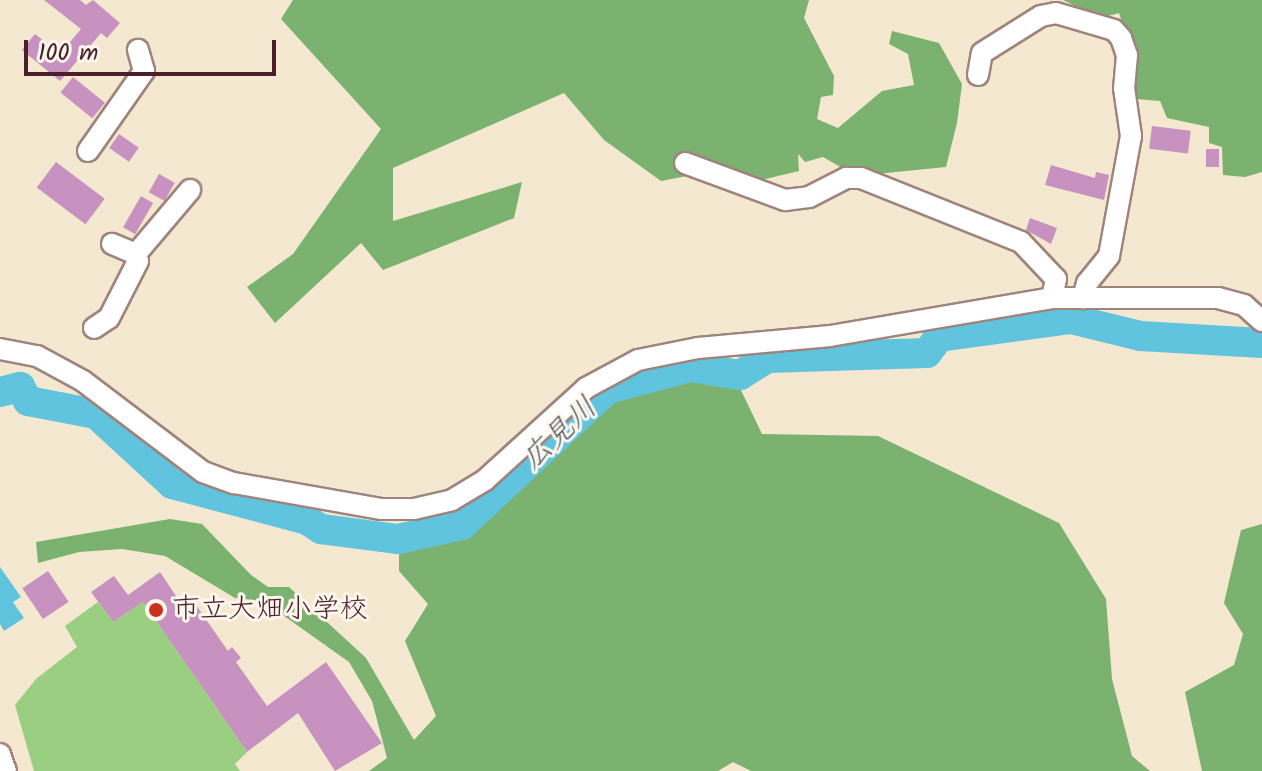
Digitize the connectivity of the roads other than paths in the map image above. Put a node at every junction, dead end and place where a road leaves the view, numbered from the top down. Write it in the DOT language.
graph roads {
  1 [pos="138,50"];
  2 [pos="978,75"];
  3 [pos="88,151"];
  4 [pos="685,163"];
  5 [pos="190,190"];
  6 [pos="112,244"];
  7 [pos="136,254"];
  8 [pos="1052,298"];
  9 [pos="1083,298"];
  10 [pos="1260,316"];
  11 [pos="94,328"];
  12 [pos="0,349"];
  13 [pos="0,754"];
  14 [pos="6,771"];
  1 -- 3 [label="street"];
  2 -- 9 [label="street"];
  4 -- 8 [label="street"];
  5 -- 7 [label="street"];
  6 -- 7 [label="street"];
  7 -- 11 [label="street"];
  8 -- 9 [label="street"];
  8 -- 12 [label="street"];
  9 -- 10 [label="street"];
  13 -- 14 [label="street"];
}
